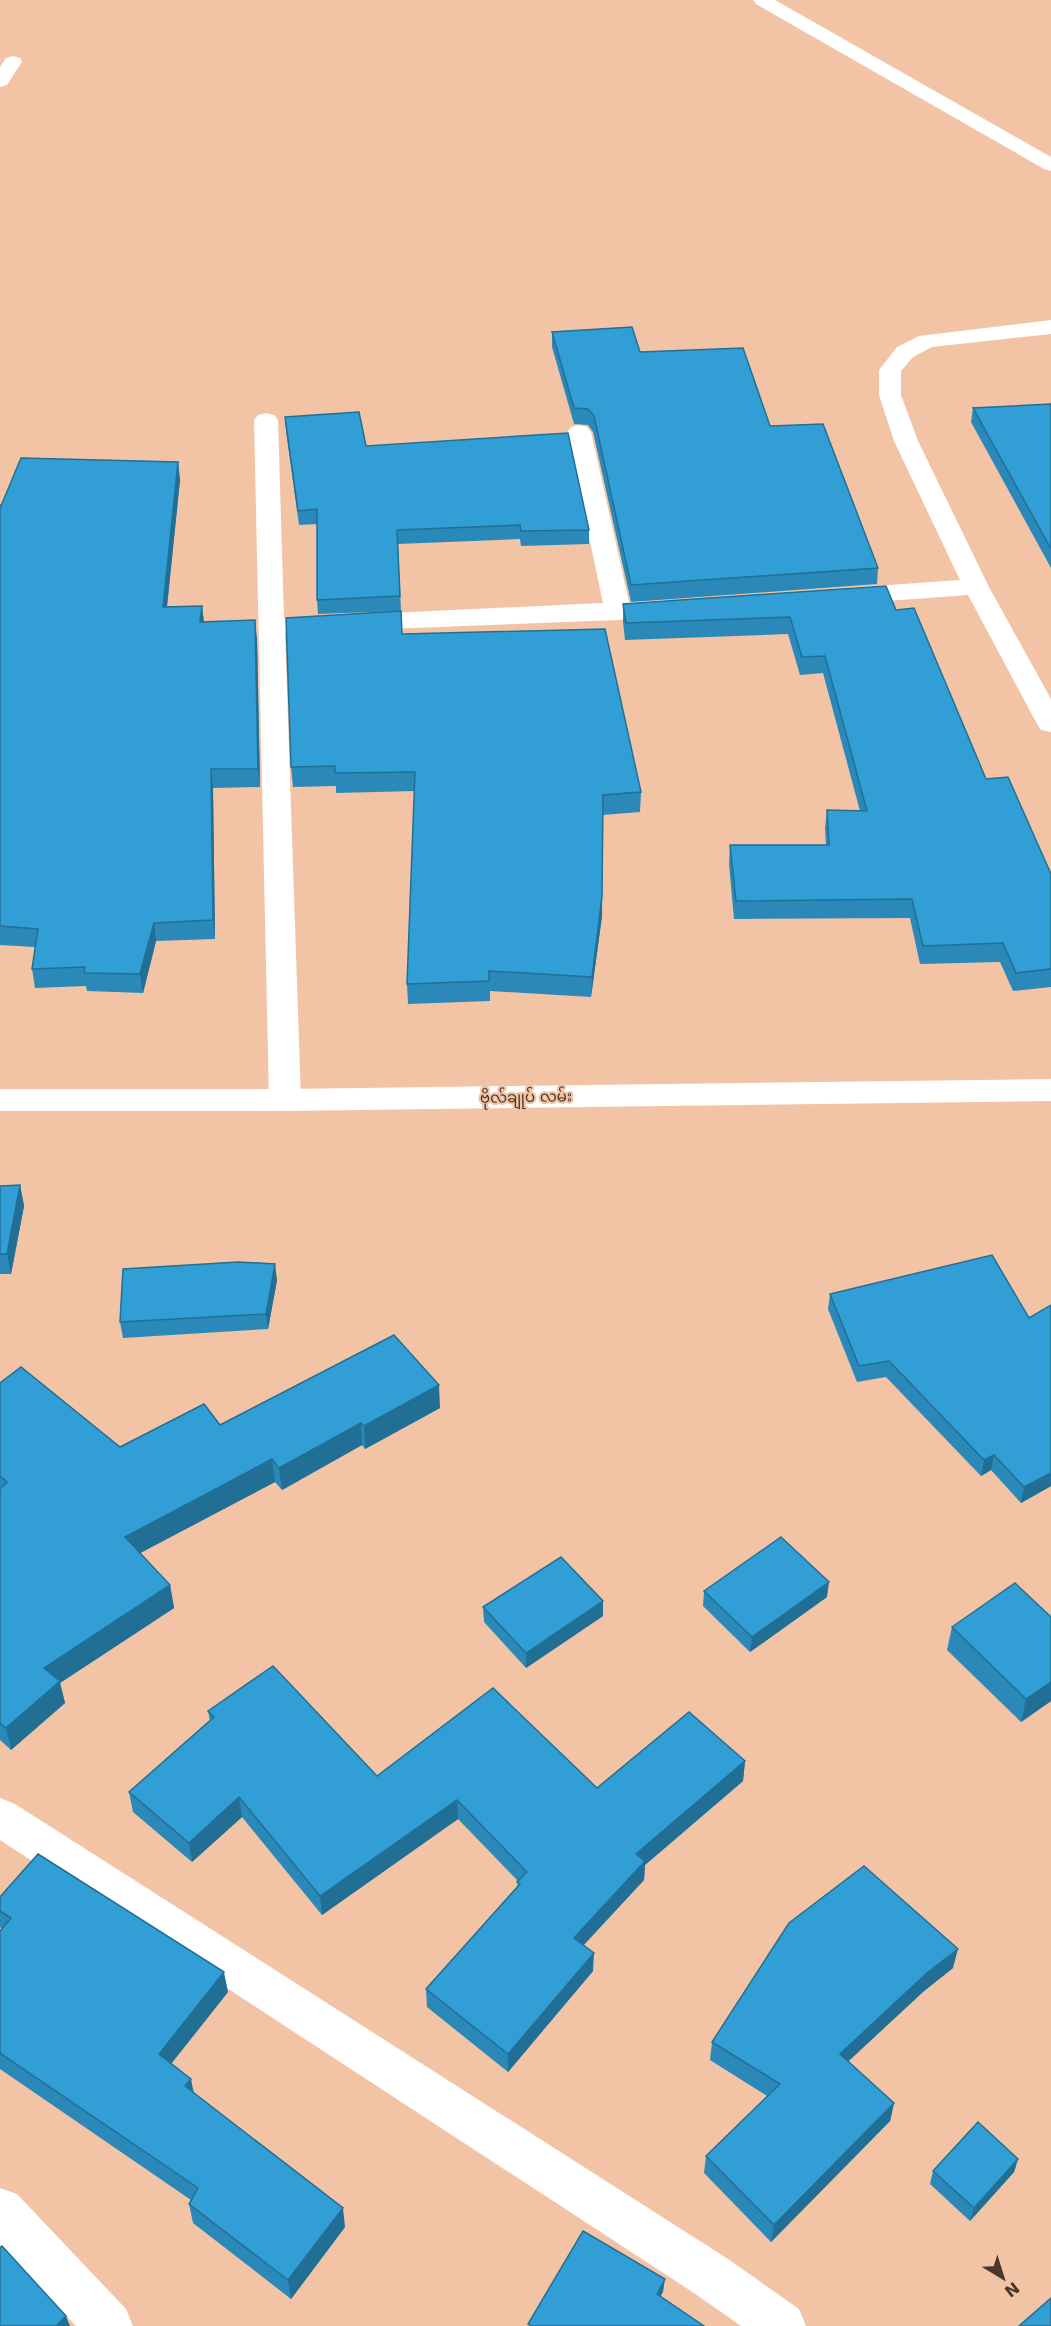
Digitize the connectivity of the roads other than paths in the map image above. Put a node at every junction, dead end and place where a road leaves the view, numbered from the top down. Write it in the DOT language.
graph roads {
  1 [pos="762,0"];
  2 [pos="13,62"];
  3 [pos="0,81"];
  4 [pos="1051,165"];
  5 [pos="1051,327"];
  6 [pos="266,420"];
  7 [pos="579,432"];
  8 [pos="976,587"];
  9 [pos="821,598"];
  10 [pos="689,607"];
  11 [pos="618,612"];
  12 [pos="272,626"];
  13 [pos="1051,724"];
  14 [pos="1051,1090"];
  15 [pos="0,1100"];
  16 [pos="285,1100"];
  17 [pos="5,1826"];
  18 [pos="0,2211"];
  19 [pos="109,2326"];
  20 [pos="782,2326"];
  1 -- 4 [label="street"];
  2 -- 3 [label="street"];
  5 -- 8 [label="street"];
  6 -- 12 [label="street"];
  7 -- 11 [label="street"];
  8 -- 9 [label="street"];
  8 -- 13 [label="street"];
  10 -- 11 [label="street"];
  11 -- 12 [label="street"];
  12 -- 16 [label="street"];
  14 -- 16 [label="street, ဗိုလ်ချုပ် လမ်း"];
  15 -- 16 [label="street, ဗိုလ်ချုပ် လမ်း"];
  17 -- 20 [label="street"];
  18 -- 19 [label="street"];
}
